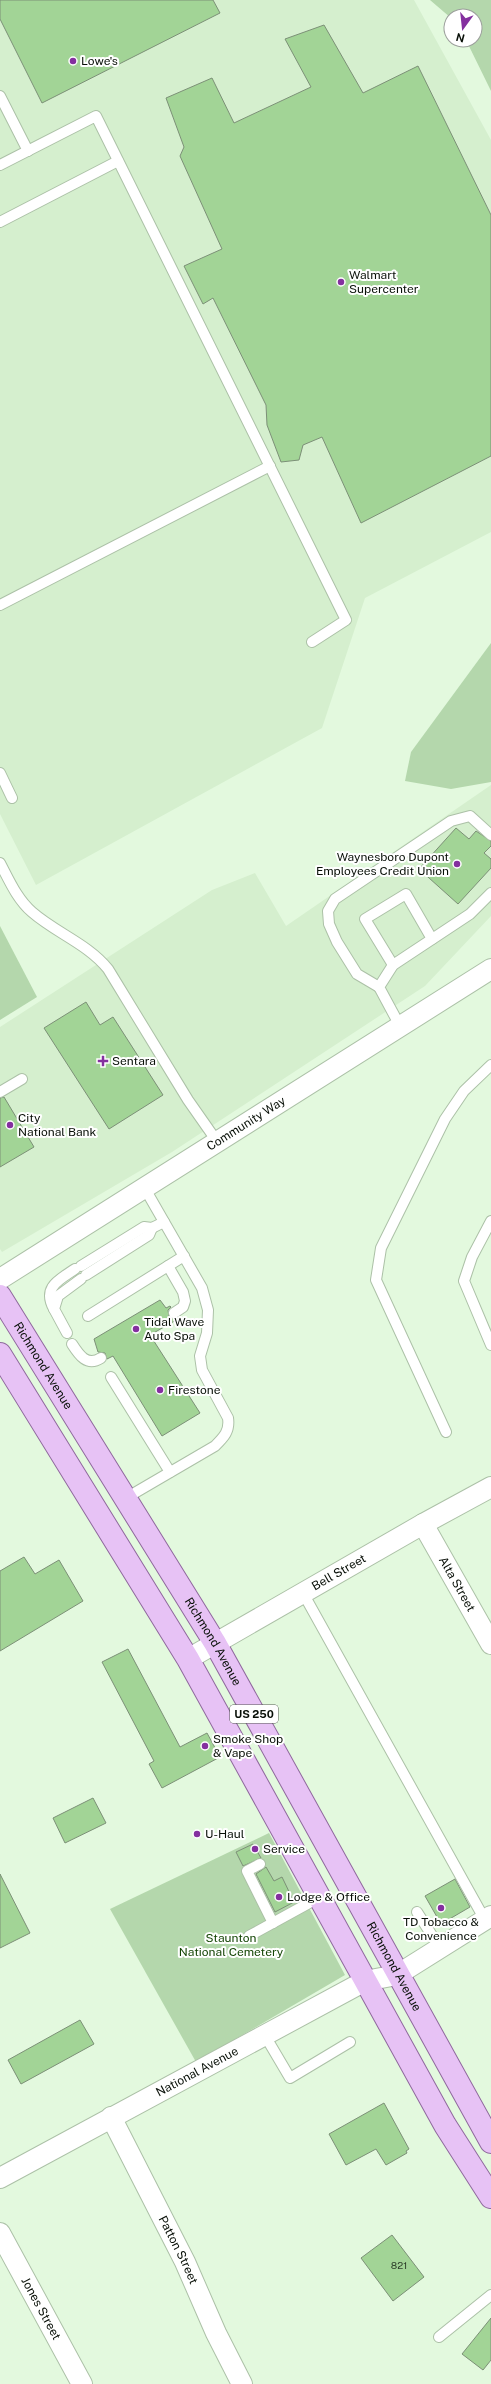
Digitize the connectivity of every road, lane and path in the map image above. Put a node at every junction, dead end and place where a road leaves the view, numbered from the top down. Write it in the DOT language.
graph roads {
  1 [pos="0,96"];
  2 [pos="28,151"];
  3 [pos="118,161"];
  4 [pos="0,165"];
  5 [pos="0,222"];
  6 [pos="270,466"];
  7 [pos="0,605"];
  8 [pos="312,642"];
  9 [pos="0,773"];
  10 [pos="12,798"];
  11 [pos="491,835"];
  12 [pos="0,863"];
  13 [pos="491,893"];
  14 [pos="432,940"];
  15 [pos="393,965"];
  16 [pos="491,969"];
  17 [pos="379,987"];
  18 [pos="400,1026"];
  19 [pos="491,1065"];
  20 [pos="22,1078"];
  21 [pos="0,1092"];
  22 [pos="216,1140"];
  23 [pos="144,1187"];
  24 [pos="491,1221"];
  25 [pos="164,1222"];
  26 [pos="152,1228"];
  27 [pos="184,1256"];
  28 [pos="168,1266"];
  29 [pos="0,1279"];
  30 [pos="0,1296"];
  31 [pos="54,1309"];
  32 [pos="174,1313"];
  33 [pos="88,1316"];
  34 [pos="67,1333"];
  35 [pos="72,1344"];
  36 [pos="491,1345"];
  37 [pos="0,1354"];
  38 [pos="101,1358"];
  39 [pos="111,1377"];
  40 [pos="446,1432"];
  41 [pos="170,1472"];
  42 [pos="491,1487"];
  43 [pos="126,1498"];
  44 [pos="423,1524"];
  45 [pos="303,1593"];
  46 [pos="215,1643"];
  47 [pos="491,1644"];
  48 [pos="188,1658"];
  49 [pos="260,1864"];
  50 [pos="320,1897"];
  51 [pos="417,1912"];
  52 [pos="488,1918"];
  53 [pos="273,1923"];
  54 [pos="249,1936"];
  55 [pos="440,1948"];
  56 [pos="397,1975"];
  57 [pos="365,1981"];
  58 [pos="264,2034"];
  59 [pos="350,2042"];
  60 [pos="111,2117"];
  61 [pos="491,2142"];
  62 [pos="0,2178"];
  63 [pos="491,2197"];
  64 [pos="0,2234"];
  65 [pos="491,2294"];
  66 [pos="439,2337"];
  67 [pos="82,2384"];
  68 [pos="242,2384"];
  1 -- 2 [label="lane"];
  2 -- 3 [label="lane"];
  2 -- 4 [label="lane"];
  3 -- 5 [label="lane"];
  3 -- 6 [label="lane"];
  6 -- 7 [label="lane"];
  6 -- 8 [label="lane"];
  9 -- 10 [label="lane"];
  11 -- 17 [label="lane"];
  12 -- 22 [label="lane"];
  13 -- 14 [label="lane"];
  14 -- 15 [label="lane"];
  14 -- 15 [label="lane"];
  15 -- 17 [label="lane"];
  16 -- 18 [label="street, Community Way"];
  17 -- 18 [label="lane"];
  18 -- 22 [label="street, Community Way"];
  19 -- 40 [label="lane"];
  20 -- 21 [label="lane"];
  22 -- 23 [label="street, Community Way"];
  23 -- 25 [label="lane"];
  23 -- 29 [label="street, Community Way"];
  24 -- 36 [label="lane"];
  25 -- 26 [label="lane"];
  25 -- 27 [label="lane"];
  26 -- 31 [label="lane"];
  26 -- 31 [label="lane"];
  27 -- 28 [label="lane"];
  27 -- 41 [label="lane"];
  28 -- 32 [label="lane"];
  28 -- 33 [label="lane"];
  30 -- 43 [label="main road, Richmond Avenue / US 250"];
  31 -- 34 [label="lane"];
  35 -- 38 [label="lane"];
  37 -- 48 [label="main road, US 250"];
  39 -- 41 [label="lane"];
  41 -- 43 [label="lane"];
  42 -- 44 [label="street, Bell Street"];
  43 -- 46 [label="main road, Richmond Avenue / US 250"];
  44 -- 45 [label="street, Bell Street"];
  44 -- 47 [label="street, Alta Street"];
  45 -- 46 [label="street, Bell Street"];
  45 -- 52 [label="lane"];
  46 -- 48 [label="street, Bell Street"];
  46 -- 56 [label="main road, Richmond Avenue / US 250"];
  48 -- 50 [label="main road, US 250"];
  49 -- 53 [label="lane"];
  50 -- 53 [label="lane"];
  50 -- 57 [label="main road, US 250"];
  51 -- 55 [label="lane"];
  52 -- 55 [label="street"];
  53 -- 54 [label="lane"];
  55 -- 56 [label="street"];
  56 -- 57 [label="street, National Avenue"];
  56 -- 61 [label="main road, Richmond Avenue / US 250"];
  57 -- 58 [label="street, National Avenue"];
  57 -- 63 [label="main road, US 250"];
  58 -- 59 [label="lane"];
  58 -- 60 [label="street, National Avenue"];
  60 -- 62 [label="street, National Avenue"];
  60 -- 68 [label="street, Patton Street"];
  64 -- 67 [label="street, Jones Street"];
  65 -- 66 [label="lane"];
}
